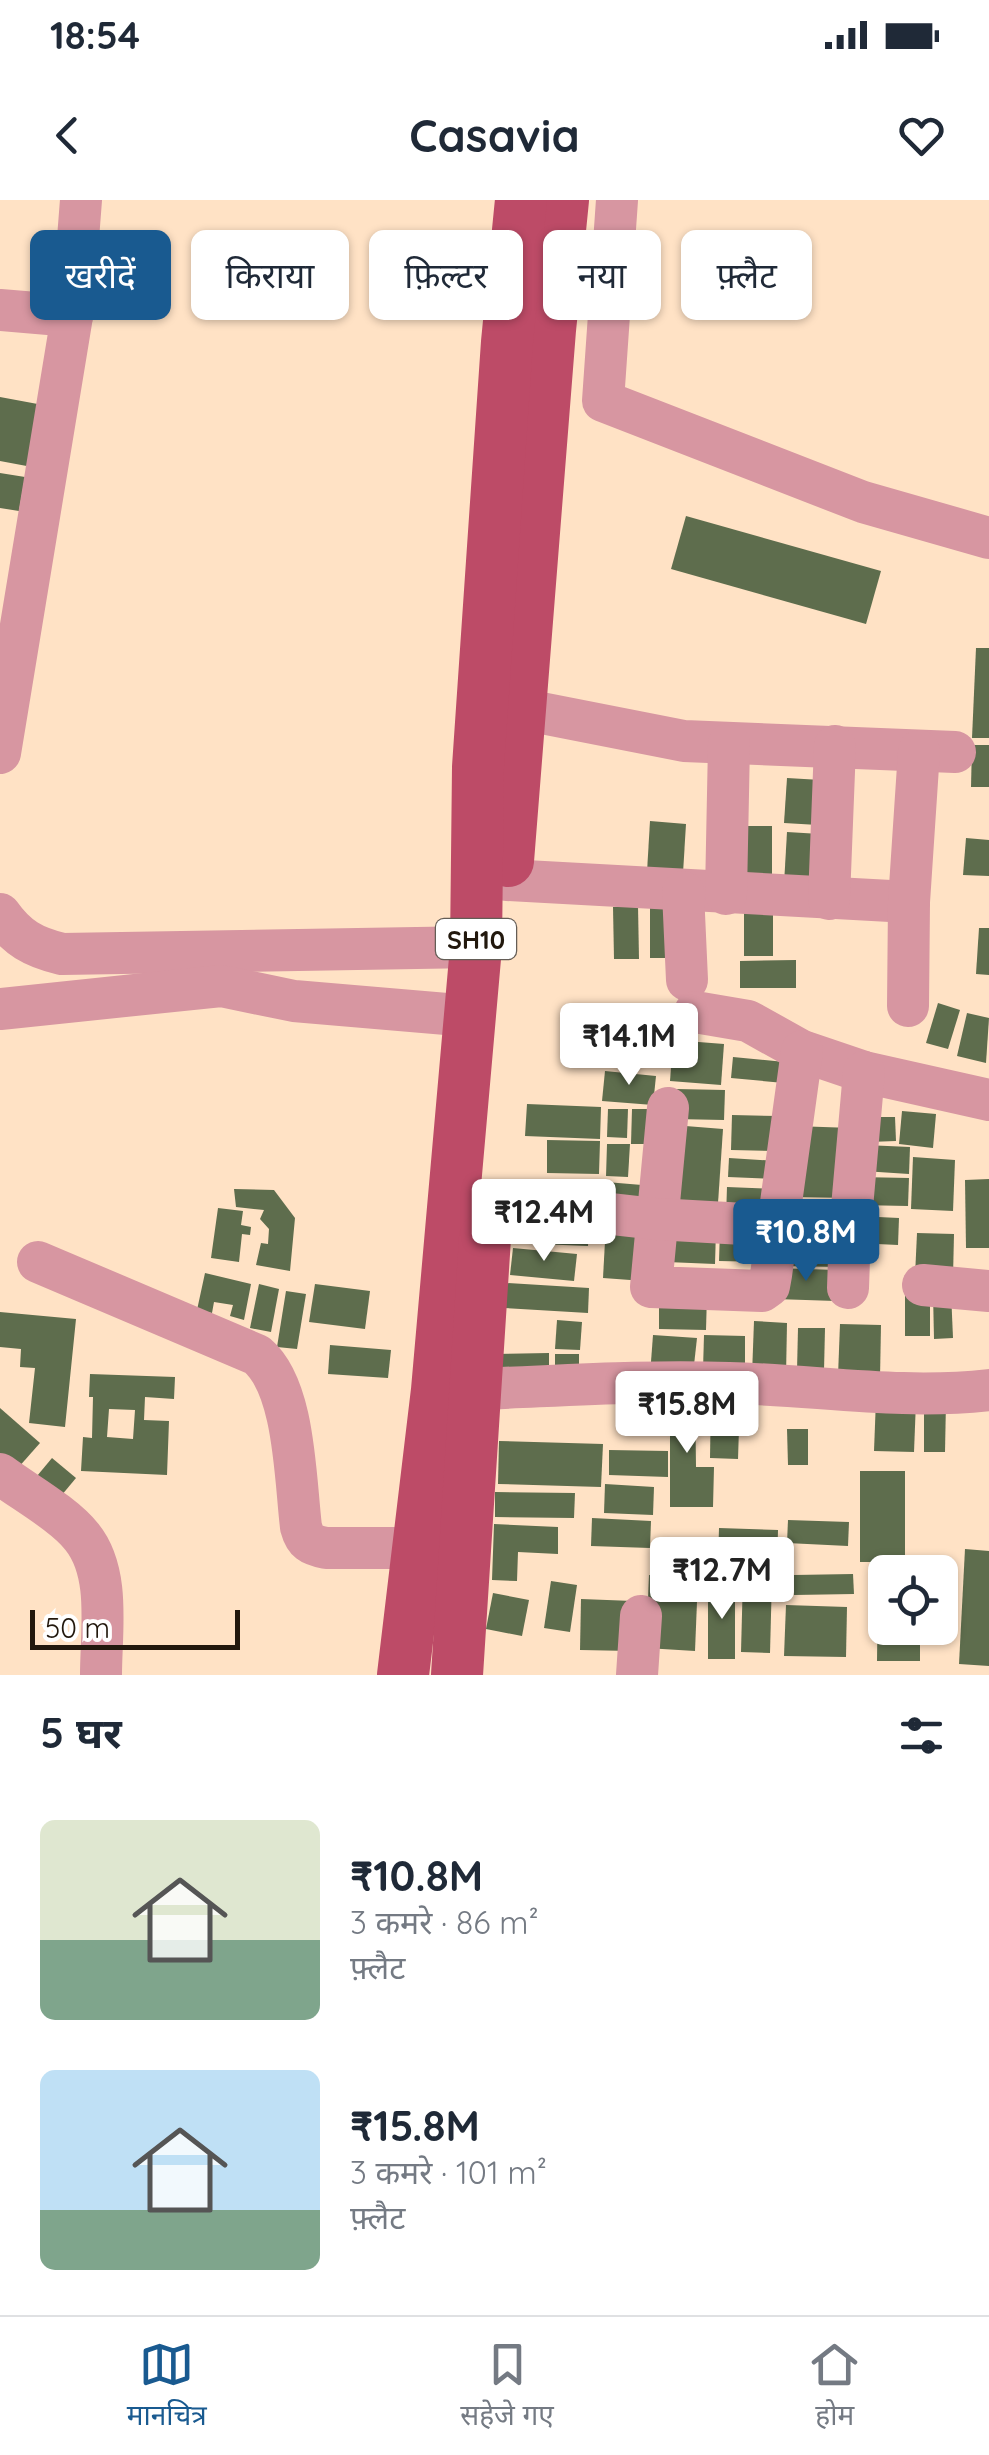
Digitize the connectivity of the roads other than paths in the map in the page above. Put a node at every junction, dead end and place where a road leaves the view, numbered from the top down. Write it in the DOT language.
graph roads {
  1 [pos="81,200"];
  2 [pos="522,200"];
  3 [pos="563,200"];
  4 [pos="617,200"];
  5 [pos="79,230"];
  6 [pos="0,310"];
  7 [pos="30,312"];
  8 [pos="71,320"];
  9 [pos="989,538"];
  10 [pos="521,709"];
  11 [pos="729,744"];
  12 [pos="835,746"];
  13 [pos="0,753"];
  14 [pos="506,880"];
  15 [pos="684,892"];
  16 [pos="726,894"];
  17 [pos="829,899"];
  18 [pos="908,902"];
  19 [pos="0,914"];
  20 [pos="476,947"];
  21 [pos="908,1006"];
  22 [pos="0,1008"];
  23 [pos="470,1016"];
  24 [pos="802,1051"];
  25 [pos="864,1072"];
  26 [pos="989,1100"];
  27 [pos="668,1108"];
  28 [pos="488,1200"];
  29 [pos="656,1219"];
  30 [pos="778,1228"];
  31 [pos="850,1230"];
  32 [pos="38,1262"];
  33 [pos="923,1285"];
  34 [pos="848,1288"];
  35 [pos="989,1291"];
  36 [pos="476,1389"];
  37 [pos="989,1390"];
  38 [pos="0,1474"];
  39 [pos="420,1548"];
  40 [pos="642,1616"];
  41 [pos="101,1675"];
  42 [pos="403,1675"];
  43 [pos="457,1675"];
  44 [pos="637,1675"];
  1 -- 5 [label="street"];
  2 -- 20 [label="main road, SH10"];
  3 -- 10 [label="main road, SH10"];
  4 -- 9 [label="street"];
  6 -- 7 [label="street"];
  8 -- 13 [label="street"];
  10 -- 11 [label="street"];
  10 -- 14 [label="main road, SH10"];
  11 -- 12 [label="street"];
  11 -- 16 [label="street"];
  12 -- 17 [label="street"];
  12 -- 18 [label="street"];
  14 -- 15 [label="street"];
  14 -- 28 [label="main road, SH10"];
  15 -- 16 [label="street"];
  15 -- 24 [label="street"];
  16 -- 17 [label="street"];
  17 -- 18 [label="street"];
  18 -- 21 [label="street"];
  19 -- 20 [label="street"];
  20 -- 23 [label="main road, SH10"];
  22 -- 23 [label="street"];
  23 -- 39 [label="main road, SH10"];
  24 -- 25 [label="street"];
  24 -- 30 [label="street"];
  25 -- 26 [label="street"];
  25 -- 31 [label="street"];
  27 -- 29 [label="street"];
  28 -- 29 [label="street"];
  28 -- 36 [label="main road, SH10"];
  29 -- 30 [label="street"];
  29 -- 30 [label="street"];
  30 -- 31 [label="street"];
  31 -- 34 [label="street"];
  32 -- 39 [label="street"];
  33 -- 35 [label="street"];
  36 -- 37 [label="street"];
  36 -- 43 [label="main road, SH10"];
  38 -- 41 [label="street"];
  39 -- 42 [label="main road, SH10"];
  40 -- 44 [label="street"];
}
